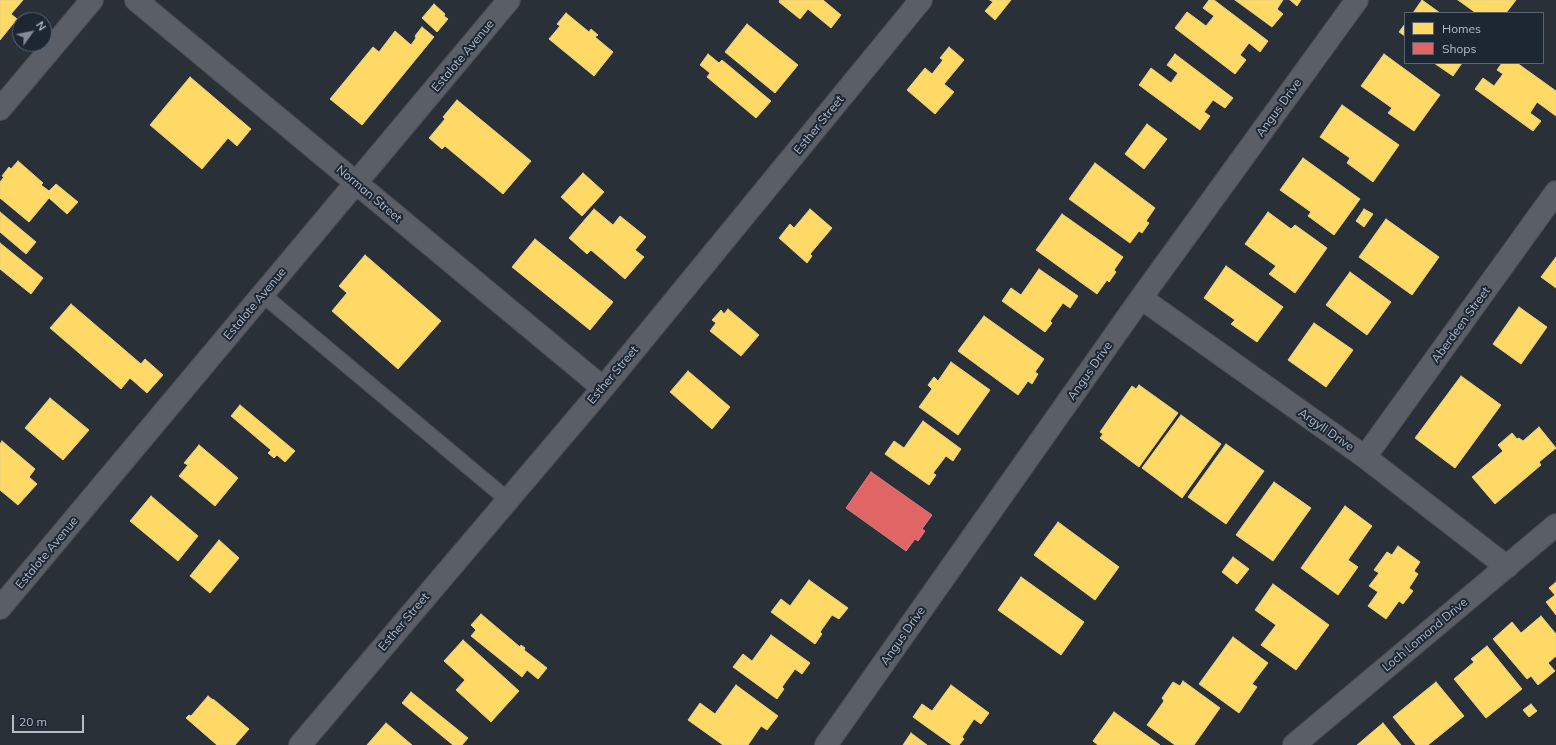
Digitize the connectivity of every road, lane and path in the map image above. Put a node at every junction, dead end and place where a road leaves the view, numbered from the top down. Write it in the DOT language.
graph roads {
  1 [pos="92,0"];
  2 [pos="136,0"];
  3 [pos="509,0"];
  4 [pos="921,0"];
  5 [pos="1357,0"];
  6 [pos="0,109"];
  7 [pos="357,183"];
  8 [pos="1556,192"];
  9 [pos="262,295"];
  10 [pos="1141,298"];
  11 [pos="603,388"];
  12 [pos="1365,457"];
  13 [pos="508,500"];
  14 [pos="1556,525"];
  15 [pos="1507,567"];
  16 [pos="0,608"];
  17 [pos="300,745"];
  18 [pos="826,745"];
  19 [pos="1294,745"];
  1 -- 6 [label="street"];
  2 -- 7 [label="street, Norman Street"];
  3 -- 7 [label="street, Estalote Avenue"];
  4 -- 11 [label="street, Esther Street"];
  5 -- 10 [label="street, Angus Drive"];
  7 -- 9 [label="street, Estalote Avenue"];
  7 -- 11 [label="street, Norman Street"];
  8 -- 12 [label="street, Aberdeen Street"];
  9 -- 13 [label="lane"];
  9 -- 16 [label="street, Estalote Avenue"];
  10 -- 12 [label="street, Argyll Drive"];
  10 -- 18 [label="street, Angus Drive"];
  11 -- 13 [label="street, Esther Street"];
  12 -- 15 [label="street, Argyll Drive"];
  13 -- 17 [label="street, Esther Street"];
  14 -- 15 [label="street, Loch Lomand Drive"];
  15 -- 19 [label="street, Loch Lomand Drive"];
}
